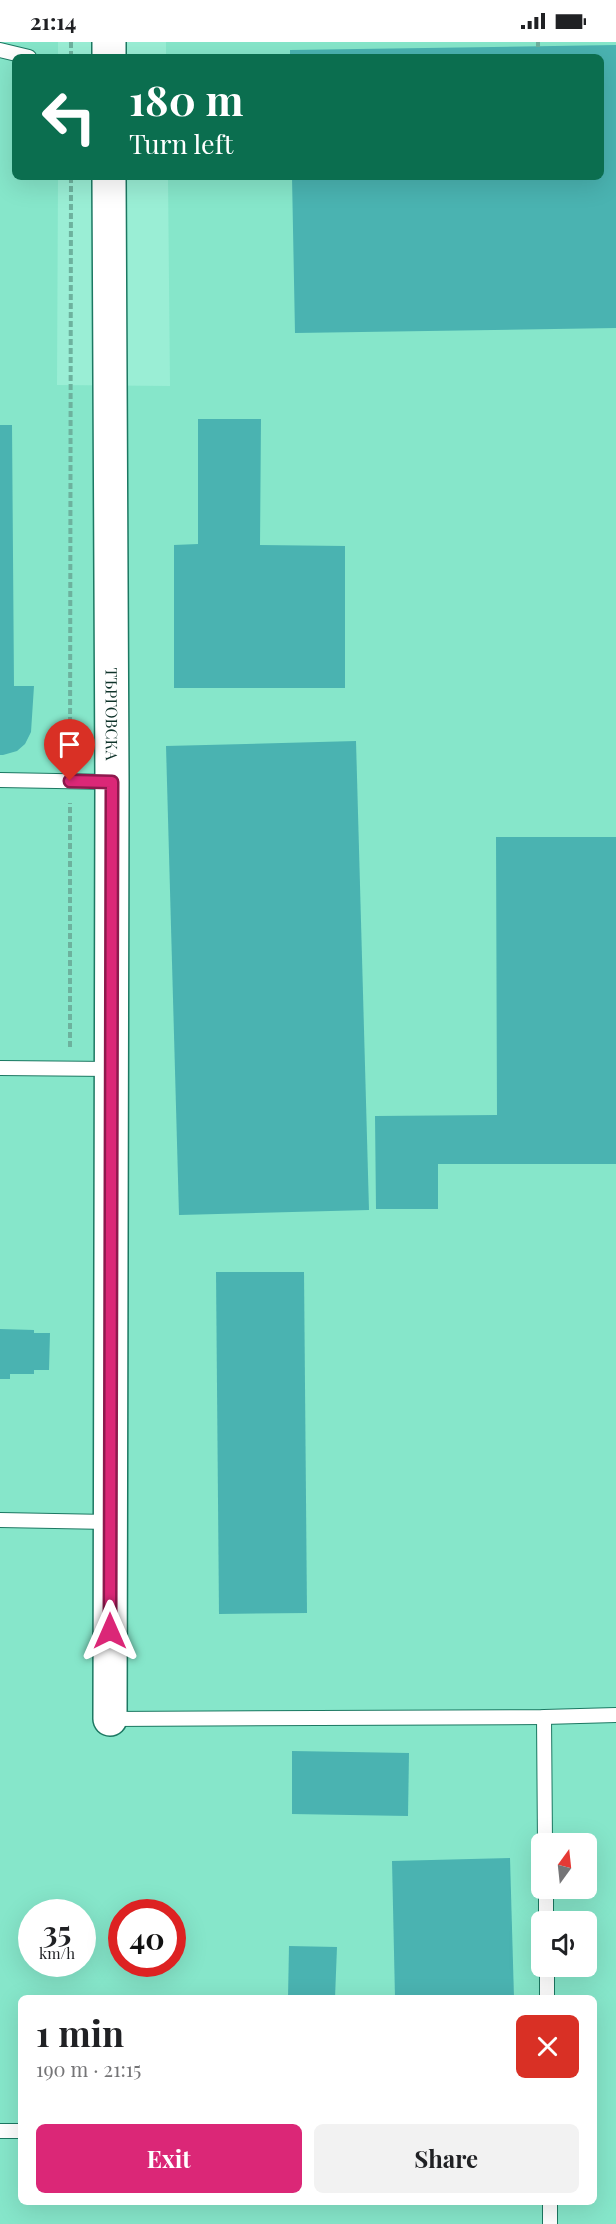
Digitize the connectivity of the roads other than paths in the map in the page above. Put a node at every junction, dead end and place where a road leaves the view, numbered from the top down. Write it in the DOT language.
graph roads {
  1 [pos="0,50"];
  2 [pos="17,54"];
  3 [pos="109,180"];
  4 [pos="0,780"];
  5 [pos="112,782"];
  6 [pos="0,1068"];
  7 [pos="111,1070"];
  8 [pos="0,1520"];
  9 [pos="109,1522"];
  10 [pos="616,1715"];
  11 [pos="544,1718"];
  12 [pos="110,1719"];
  13 [pos="545,1833"];
  14 [pos="547,1977"];
  15 [pos="547,1995"];
  16 [pos="0,2131"];
  17 [pos="18,2131"];
  18 [pos="550,2205"];
  19 [pos="550,2224"];
  1 -- 2 [label="lane"];
  3 -- 5 [label="street, ТЪРГОВСКА"];
  4 -- 5 [label="lane"];
  5 -- 7 [label="street, ТЪРГОВСКА"];
  6 -- 7 [label="lane"];
  7 -- 9 [label="street, ТЪРГОВСКА"];
  8 -- 9 [label="lane"];
  9 -- 12 [label="street, ТЪРГОВСКА"];
  10 -- 11 [label="lane"];
  11 -- 12 [label="lane"];
  11 -- 13 [label="lane"];
  14 -- 15 [label="lane"];
  16 -- 17 [label="lane"];
  18 -- 19 [label="lane"];
}
